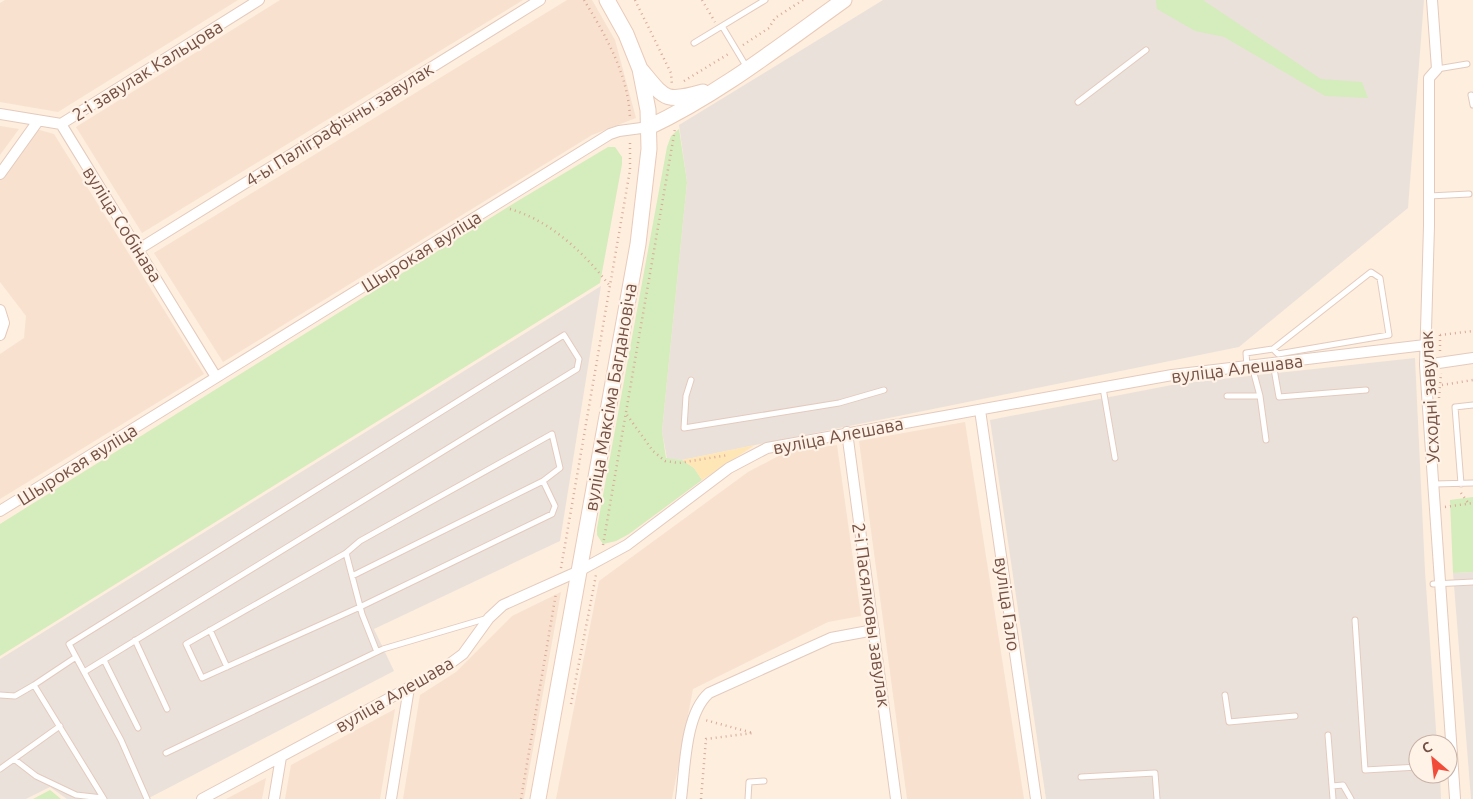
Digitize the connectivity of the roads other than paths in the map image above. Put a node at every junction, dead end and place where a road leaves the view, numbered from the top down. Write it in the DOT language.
graph roads {
  1 [pos="259,0"];
  2 [pos="540,0"];
  3 [pos="607,0"];
  4 [pos="765,0"];
  5 [pos="844,0"];
  6 [pos="1432,0"];
  7 [pos="722,26"];
  8 [pos="694,43"];
  9 [pos="1146,50"];
  10 [pos="1467,64"];
  11 [pos="640,69"];
  12 [pos="748,69"];
  13 [pos="1437,69"];
  14 [pos="721,86"];
  15 [pos="1471,95"];
  16 [pos="1078,102"];
  17 [pos="1473,105"];
  18 [pos="0,114"];
  19 [pos="38,121"];
  20 [pos="60,124"];
  21 [pos="649,128"];
  22 [pos="0,174"];
  23 [pos="1469,194"];
  24 [pos="1429,196"];
  25 [pos="139,249"];
  26 [pos="0,310"];
  27 [pos="0,335"];
  28 [pos="1425,340"];
  29 [pos="1273,349"];
  30 [pos="1473,358"];
  31 [pos="1273,363"];
  32 [pos="1425,365"];
  33 [pos="1249,366"];
  34 [pos="216,377"];
  35 [pos="691,380"];
  36 [pos="1103,388"];
  37 [pos="884,390"];
  38 [pos="1366,390"];
  39 [pos="1227,396"];
  40 [pos="1260,396"];
  41 [pos="1473,405"];
  42 [pos="980,410"];
  43 [pos="847,432"];
  44 [pos="1266,440"];
  45 [pos="1115,458"];
  46 [pos="543,481"];
  47 [pos="1473,483"];
  48 [pos="1434,484"];
  49 [pos="1461,484"];
  50 [pos="0,512"];
  51 [pos="346,552"];
  52 [pos="579,571"];
  53 [pos="352,576"];
  54 [pos="1473,582"];
  55 [pos="1436,584"];
  56 [pos="360,607"];
  57 [pos="488,618"];
  58 [pos="1355,620"];
  59 [pos="210,630"];
  60 [pos="874,630"];
  61 [pos="135,640"];
  62 [pos="377,652"];
  63 [pos="76,657"];
  64 [pos="104,660"];
  65 [pos="227,667"];
  66 [pos="84,672"];
  67 [pos="34,684"];
  68 [pos="409,688"];
  69 [pos="0,695"];
  70 [pos="1226,695"];
  71 [pos="167,709"];
  72 [pos="1295,716"];
  73 [pos="60,726"];
  74 [pos="138,728"];
  75 [pos="1448,734"];
  76 [pos="1328,735"];
  77 [pos="166,753"];
  78 [pos="281,758"];
  79 [pos="14,759"];
  80 [pos="1408,768"];
  81 [pos="0,769"];
  82 [pos="1082,777"];
  83 [pos="764,781"];
  84 [pos="1454,784"];
  85 [pos="1332,786"];
  86 [pos="104,798"];
  87 [pos="1456,798"];
  88 [pos="147,799"];
  89 [pos="202,799"];
  90 [pos="274,799"];
  91 [pos="391,799"];
  92 [pos="538,799"];
  93 [pos="681,799"];
  94 [pos="748,799"];
  95 [pos="896,799"];
  96 [pos="1036,799"];
  97 [pos="1157,799"];
  98 [pos="1332,799"];
  99 [pos="1351,799"];
  1 -- 20 [label="street, 2-і завулак Кальцова"];
  2 -- 25 [label="street, 4-ы Паліграфічны завулак"];
  3 -- 11 [label="main road, вуліца Максіма Багдановіча"];
  4 -- 7 [label="lane"];
  5 -- 12 [label="main road, Шырокая вуліца"];
  6 -- 13 [label="street, Усходні завулак"];
  7 -- 8 [label="lane"];
  7 -- 12 [label="lane"];
  9 -- 16 [label="lane"];
  10 -- 13 [label="lane"];
  11 -- 14 [label="main road"];
  11 -- 21 [label="main road, вуліца Максіма Багдановіча"];
  12 -- 14 [label="main road, Шырокая вуліца"];
  13 -- 24 [label="street, Усходні завулак"];
  14 -- 21 [label="main road, Шырокая вуліца"];
  15 -- 17 [label="lane"];
  18 -- 19 [label="street"];
  19 -- 20 [label="street"];
  19 -- 22 [label="street"];
  20 -- 25 [label="street, вуліца Собінава"];
  21 -- 34 [label="street, Шырокая вуліца"];
  21 -- 52 [label="main road, вуліца Максіма Багдановіча"];
  23 -- 24 [label="lane"];
  24 -- 28 [label="street, Усходні завулак"];
  25 -- 34 [label="street, вуліца Собінава"];
  26 -- 27 [label="street"];
  28 -- 31 [label="street, вуліца Алешава"];
  28 -- 32 [label="street, Усходні завулак"];
  29 -- 29 [label="lane"];
  29 -- 33 [label="lane"];
  30 -- 32 [label="street"];
  31 -- 33 [label="street, вуліца Алешава"];
  31 -- 38 [label="lane"];
  32 -- 48 [label="street, Усходні завулак"];
  33 -- 36 [label="street, вуліца Алешава"];
  33 -- 40 [label="lane"];
  34 -- 50 [label="street, Шырокая вуліца"];
  35 -- 37 [label="lane"];
  36 -- 42 [label="street, вуліца Алешава"];
  36 -- 45 [label="lane"];
  39 -- 40 [label="lane"];
  40 -- 44 [label="lane"];
  41 -- 49 [label="lane"];
  42 -- 43 [label="street, вуліца Алешава"];
  42 -- 96 [label="street, вуліца Гало"];
  43 -- 52 [label="street, вуліца Алешава"];
  43 -- 60 [label="street, 2-і Пасялковы завулак"];
  46 -- 51 [label="lane"];
  46 -- 53 [label="lane"];
  46 -- 56 [label="lane"];
  47 -- 49 [label="lane"];
  48 -- 49 [label="lane"];
  48 -- 55 [label="street, Усходні завулак"];
  51 -- 53 [label="lane"];
  51 -- 59 [label="lane"];
  52 -- 57 [label="street, вуліца Алешава"];
  52 -- 92 [label="main road, вуліца Максіма Багдановіча"];
  53 -- 56 [label="lane"];
  54 -- 55 [label="lane"];
  55 -- 75 [label="street, Усходні завулак"];
  56 -- 62 [label="lane"];
  56 -- 65 [label="lane"];
  57 -- 62 [label="lane"];
  57 -- 68 [label="street, вуліца Алешава"];
  58 -- 80 [label="lane"];
  59 -- 65 [label="lane"];
  59 -- 65 [label="lane"];
  60 -- 93 [label="street"];
  60 -- 95 [label="street, 2-і Пасялковы завулак"];
  61 -- 63 [label="lane"];
  61 -- 64 [label="lane"];
  61 -- 71 [label="lane"];
  62 -- 77 [label="lane"];
  63 -- 66 [label="lane"];
  63 -- 67 [label="lane"];
  64 -- 66 [label="lane"];
  64 -- 74 [label="lane"];
  66 -- 88 [label="lane"];
  67 -- 69 [label="lane"];
  67 -- 73 [label="lane"];
  68 -- 78 [label="street, вуліца Алешава"];
  68 -- 91 [label="street"];
  70 -- 72 [label="lane"];
  73 -- 79 [label="lane"];
  73 -- 86 [label="lane"];
  76 -- 85 [label="lane"];
  78 -- 89 [label="street, вуліца Алешава"];
  78 -- 90 [label="street"];
  79 -- 81 [label="lane"];
  79 -- 86 [label="lane"];
  82 -- 97 [label="lane"];
  83 -- 94 [label="lane"];
  84 -- 87 [label="street, Усходні завулак"];
  85 -- 98 [label="lane"];
  85 -- 99 [label="lane"];
}
